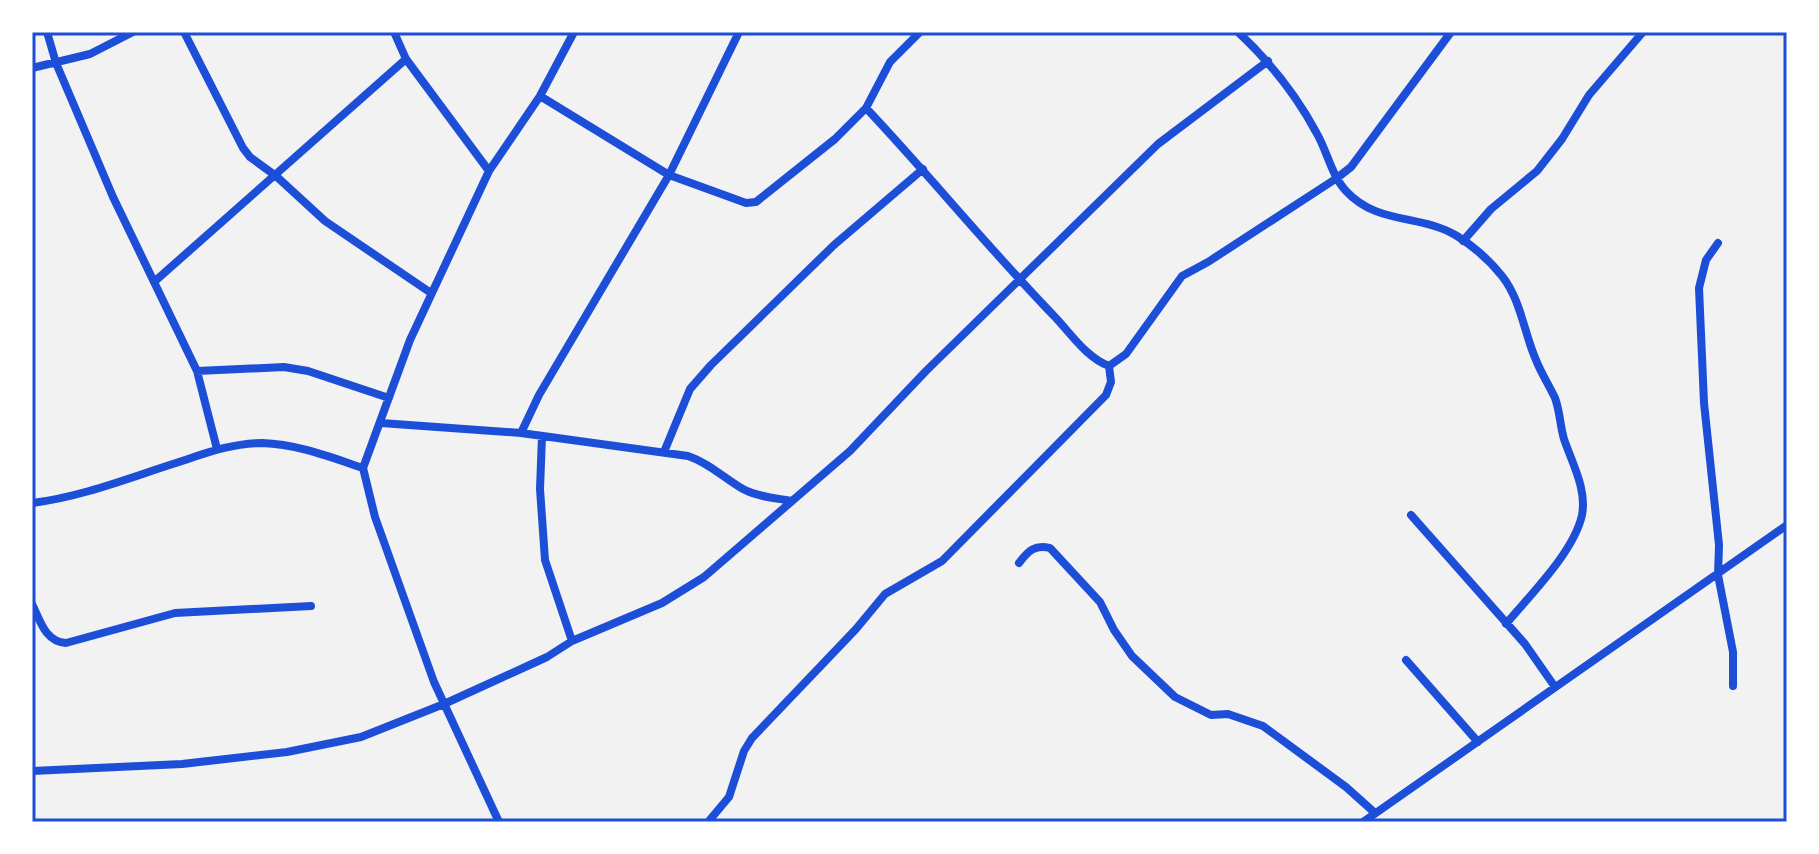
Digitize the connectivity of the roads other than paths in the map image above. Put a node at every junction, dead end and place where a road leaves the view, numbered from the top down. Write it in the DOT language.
graph roads {
  1 [pos="47,32"];
  2 [pos="133,32"];
  3 [pos="184,32"];
  4 [pos="394,32"];
  5 [pos="574,32"];
  6 [pos="739,32"];
  7 [pos="920,32"];
  8 [pos="1238,32"];
  9 [pos="1451,32"];
  10 [pos="1643,32"];
  11 [pos="406,59"];
  12 [pos="1268,61"];
  13 [pos="56,63"];
  14 [pos="32,68"];
  15 [pos="540,96"];
  16 [pos="866,108"];
  17 [pos="923,169"];
  18 [pos="489,171"];
  19 [pos="669,175"];
  20 [pos="276,176"];
  21 [pos="1337,178"];
  22 [pos="1463,241"];
  23 [pos="1718,243"];
  24 [pos="1020,281"];
  25 [pos="154,282"];
  26 [pos="431,293"];
  27 [pos="1109,366"];
  28 [pos="197,371"];
  29 [pos="389,398"];
  30 [pos="381,423"];
  31 [pos="521,433"];
  32 [pos="542,436"];
  33 [pos="217,449"];
  34 [pos="664,452"];
  35 [pos="363,468"];
  36 [pos="792,501"];
  37 [pos="32,503"];
  38 [pos="1411,515"];
  39 [pos="1787,525"];
  40 [pos="1019,563"];
  41 [pos="1718,575"];
  42 [pos="32,604"];
  43 [pos="311,606"];
  44 [pos="1506,624"];
  45 [pos="572,641"];
  46 [pos="1406,660"];
  47 [pos="1733,686"];
  48 [pos="1555,687"];
  49 [pos="444,704"];
  50 [pos="1478,742"];
  51 [pos="32,771"];
  52 [pos="1375,813"];
  53 [pos="499,822"];
  54 [pos="708,822"];
  55 [pos="1363,822"];
  1 -- 13 [label="street"];
  2 -- 13 [label="street"];
  3 -- 20 [label="street"];
  4 -- 11 [label="street"];
  5 -- 15 [label="street"];
  6 -- 19 [label="street"];
  7 -- 16 [label="street"];
  8 -- 12 [label="street"];
  9 -- 21 [label="street"];
  10 -- 22 [label="street"];
  11 -- 18 [label="street"];
  11 -- 20 [label="street"];
  12 -- 21 [label="street"];
  12 -- 24 [label="street"];
  13 -- 14 [label="street"];
  13 -- 25 [label="street"];
  15 -- 18 [label="street"];
  15 -- 19 [label="street"];
  16 -- 17 [label="street"];
  16 -- 19 [label="street"];
  17 -- 24 [label="street"];
  17 -- 34 [label="street"];
  18 -- 26 [label="street"];
  19 -- 31 [label="street"];
  20 -- 25 [label="street"];
  20 -- 26 [label="street"];
  21 -- 22 [label="street"];
  21 -- 27 [label="street"];
  22 -- 44 [label="street"];
  23 -- 41 [label="street"];
  24 -- 27 [label="street"];
  24 -- 36 [label="street"];
  25 -- 28 [label="street"];
  26 -- 29 [label="street"];
  27 -- 54 [label="street"];
  28 -- 29 [label="street"];
  28 -- 33 [label="street"];
  29 -- 30 [label="street"];
  30 -- 31 [label="street"];
  30 -- 35 [label="street"];
  31 -- 32 [label="street"];
  32 -- 34 [label="street"];
  32 -- 45 [label="street"];
  33 -- 35 [label="street"];
  33 -- 37 [label="street"];
  34 -- 36 [label="street"];
  35 -- 49 [label="street"];
  36 -- 45 [label="street"];
  38 -- 44 [label="street"];
  39 -- 41 [label="street"];
  40 -- 52 [label="street"];
  41 -- 47 [label="street"];
  41 -- 48 [label="street"];
  42 -- 43 [label="street"];
  44 -- 48 [label="street"];
  45 -- 49 [label="street"];
  46 -- 50 [label="street"];
  48 -- 50 [label="street"];
  49 -- 51 [label="street"];
  49 -- 53 [label="street"];
  50 -- 52 [label="street"];
  52 -- 55 [label="street"];
}
